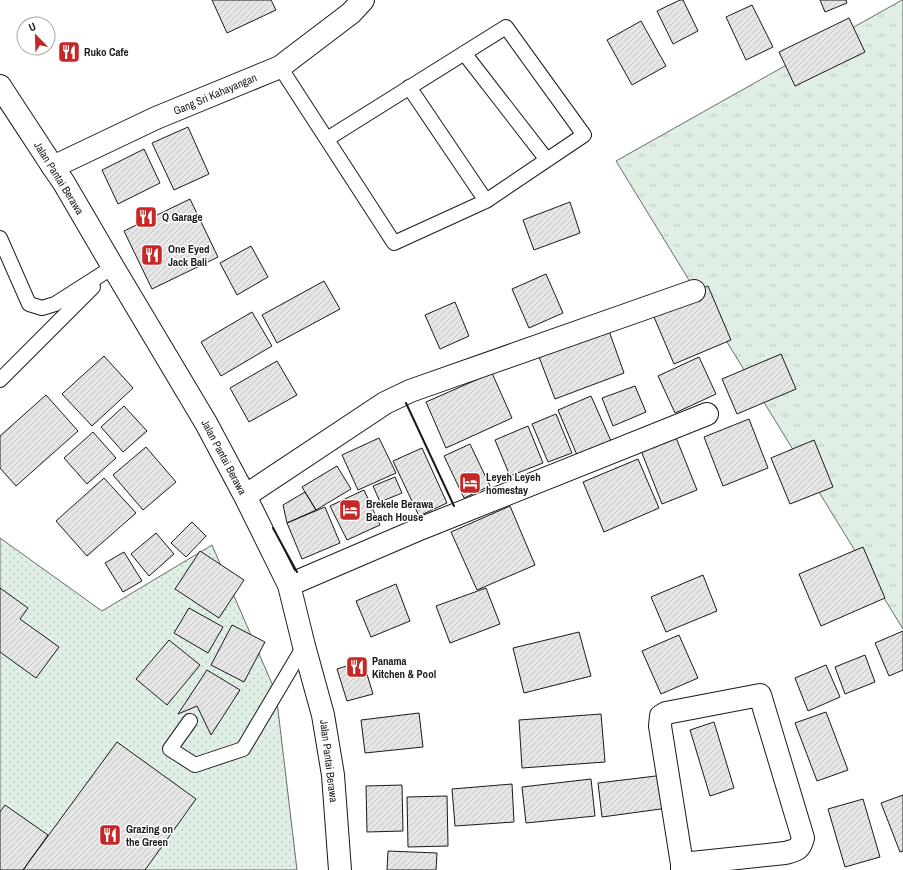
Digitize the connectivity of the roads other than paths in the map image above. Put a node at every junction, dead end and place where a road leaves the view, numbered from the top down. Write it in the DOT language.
graph roads {
  1 [pos="363,0"];
  2 [pos="464,53"];
  3 [pos="280,67"];
  4 [pos="0,86"];
  5 [pos="409,87"];
  6 [pos="327,139"];
  7 [pos="546,160"];
  8 [pos="53,167"];
  9 [pos="486,201"];
  10 [pos="0,238"];
  11 [pos="113,267"];
  12 [pos="694,291"];
  13 [pos="0,380"];
  14 [pos="707,414"];
  15 [pos="245,496"];
  16 [pos="290,585"];
  17 [pos="304,646"];
  18 [pos="190,721"];
  19 [pos="682,867"];
  20 [pos="340,870"];
  1 -- 3 [label="street, Gang Sri Kahayangan"];
  2 -- 5 [label="lane"];
  2 -- 7 [label="lane"];
  2 -- 7 [label="lane"];
  3 -- 6 [label="lane"];
  3 -- 8 [label="street, Gang Sri Kahayangan"];
  4 -- 8 [label="street, Jalan Pantai Berawa"];
  5 -- 6 [label="lane"];
  5 -- 9 [label="lane"];
  6 -- 9 [label="lane"];
  7 -- 9 [label="lane"];
  8 -- 11 [label="street, Jalan Pantai Berawa"];
  10 -- 11 [label="lane"];
  11 -- 13 [label="lane"];
  11 -- 15 [label="street, Jalan Pantai Berawa"];
  12 -- 15 [label="street"];
  14 -- 16 [label="street"];
  15 -- 16 [label="street, Jalan Pantai Berawa"];
  16 -- 17 [label="street, Jalan Pantai Berawa"];
  17 -- 18 [label="lane"];
  17 -- 20 [label="street, Jalan Pantai Berawa"];
  19 -- 19 [label="street"];
}
